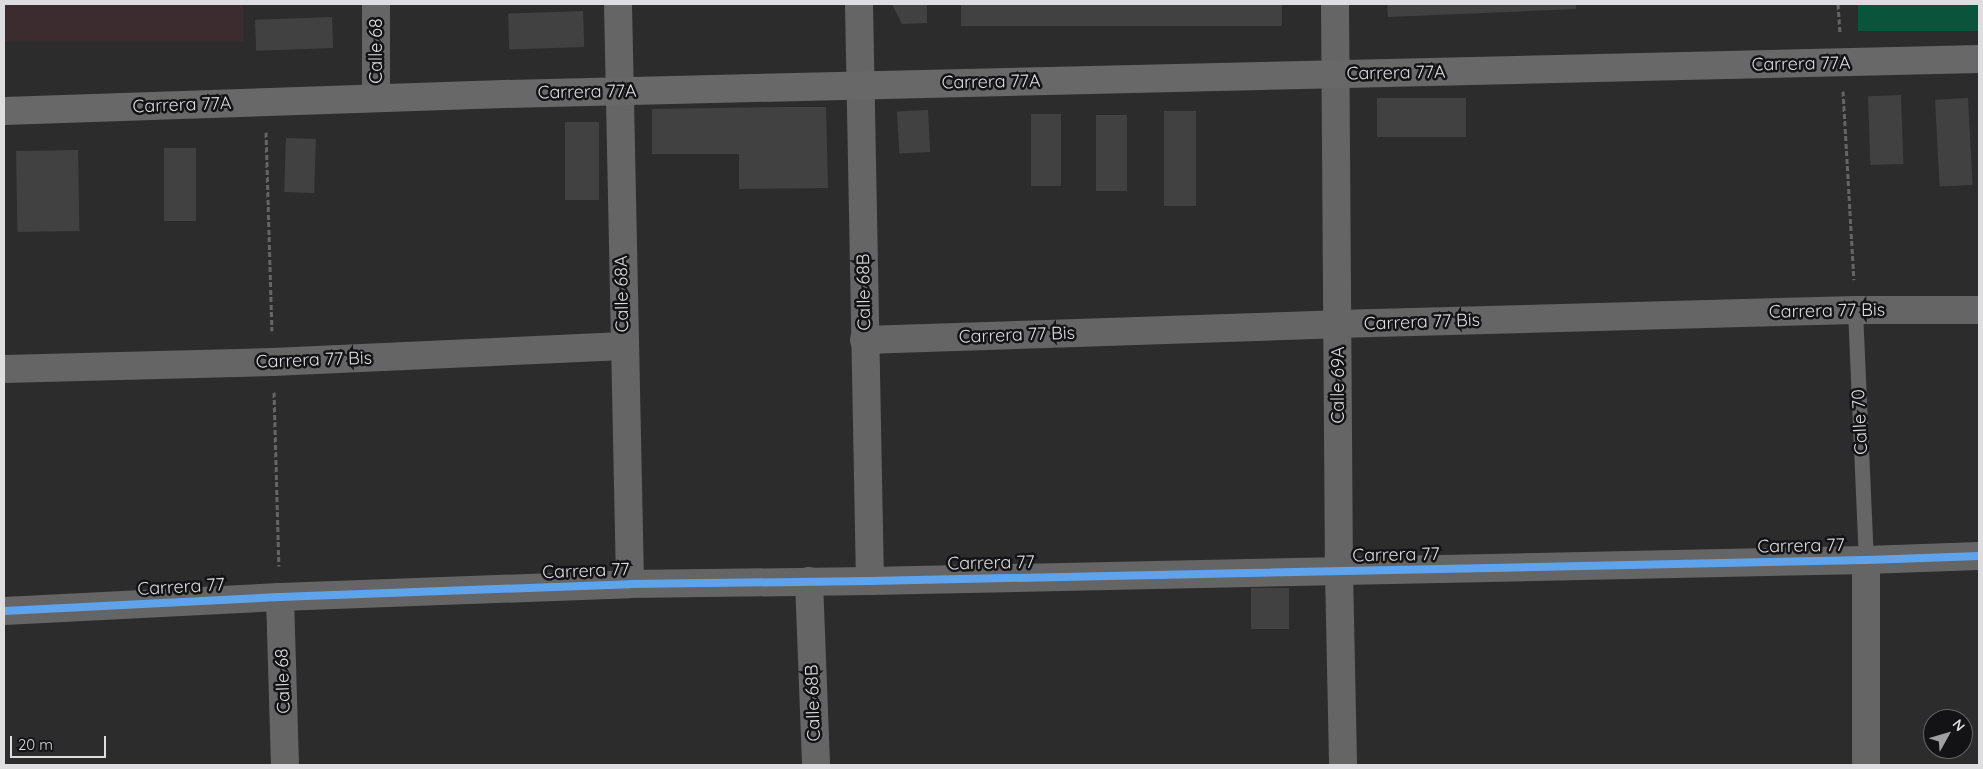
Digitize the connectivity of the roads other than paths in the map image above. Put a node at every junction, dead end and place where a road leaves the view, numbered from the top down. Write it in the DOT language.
graph roads {
  1 [pos="376,4"];
  2 [pos="618,4"];
  3 [pos="859,4"];
  4 [pos="1335,4"];
  5 [pos="1979,58"];
  6 [pos="1336,74"];
  7 [pos="860,85"];
  8 [pos="619,91"];
  9 [pos="376,98"];
  10 [pos="4,111"];
  11 [pos="1855,310"];
  12 [pos="1979,310"];
  13 [pos="1337,324"];
  14 [pos="864,340"];
  15 [pos="624,346"];
  16 [pos="4,369"];
  17 [pos="1979,556"];
  18 [pos="1866,560"];
  19 [pos="1339,571"];
  20 [pos="809,581"];
  21 [pos="870,581"];
  22 [pos="630,584"];
  23 [pos="280,597"];
  24 [pos="4,610"];
  25 [pos="285,765"];
  26 [pos="816,765"];
  27 [pos="1343,765"];
  28 [pos="1866,765"];
  1 -- 9 [label="street, Calle 68"];
  2 -- 8 [label="street, Calle 68A"];
  3 -- 7 [label="street, Calle 68B"];
  4 -- 6 [label="street, Calle 69A"];
  5 -- 6 [label="main road, Carrera 77A"];
  6 -- 7 [label="main road, Carrera 77A"];
  6 -- 13 [label="street, Calle 69A"];
  7 -- 8 [label="main road, Carrera 77A"];
  7 -- 14 [label="street, Calle 68B"];
  8 -- 9 [label="main road, Carrera 77A"];
  8 -- 15 [label="street, Calle 68A"];
  9 -- 10 [label="main road, Carrera 77A"];
  11 -- 12 [label="street, Carrera 77 Bis"];
  11 -- 13 [label="street, Carrera 77 Bis"];
  11 -- 18 [label="lane, Calle 70"];
  13 -- 14 [label="street, Carrera 77 Bis"];
  13 -- 19 [label="street, Calle 69A"];
  14 -- 21 [label="street, Calle 68B"];
  15 -- 16 [label="street, Carrera 77 Bis"];
  15 -- 22 [label="street, Calle 68A"];
  17 -- 18 [label="street, Carrera 77"];
  18 -- 19 [label="street, Carrera 77"];
  18 -- 28 [label="street, Calle 70"];
  19 -- 21 [label="street, Carrera 77"];
  19 -- 27 [label="street, Calle 69A"];
  20 -- 21 [label="street, Carrera 77"];
  20 -- 22 [label="street, Carrera 77"];
  20 -- 26 [label="street, Calle 68B"];
  22 -- 23 [label="street, Carrera 77"];
  23 -- 24 [label="street, Carrera 77"];
  23 -- 25 [label="street, Calle 68"];
}
